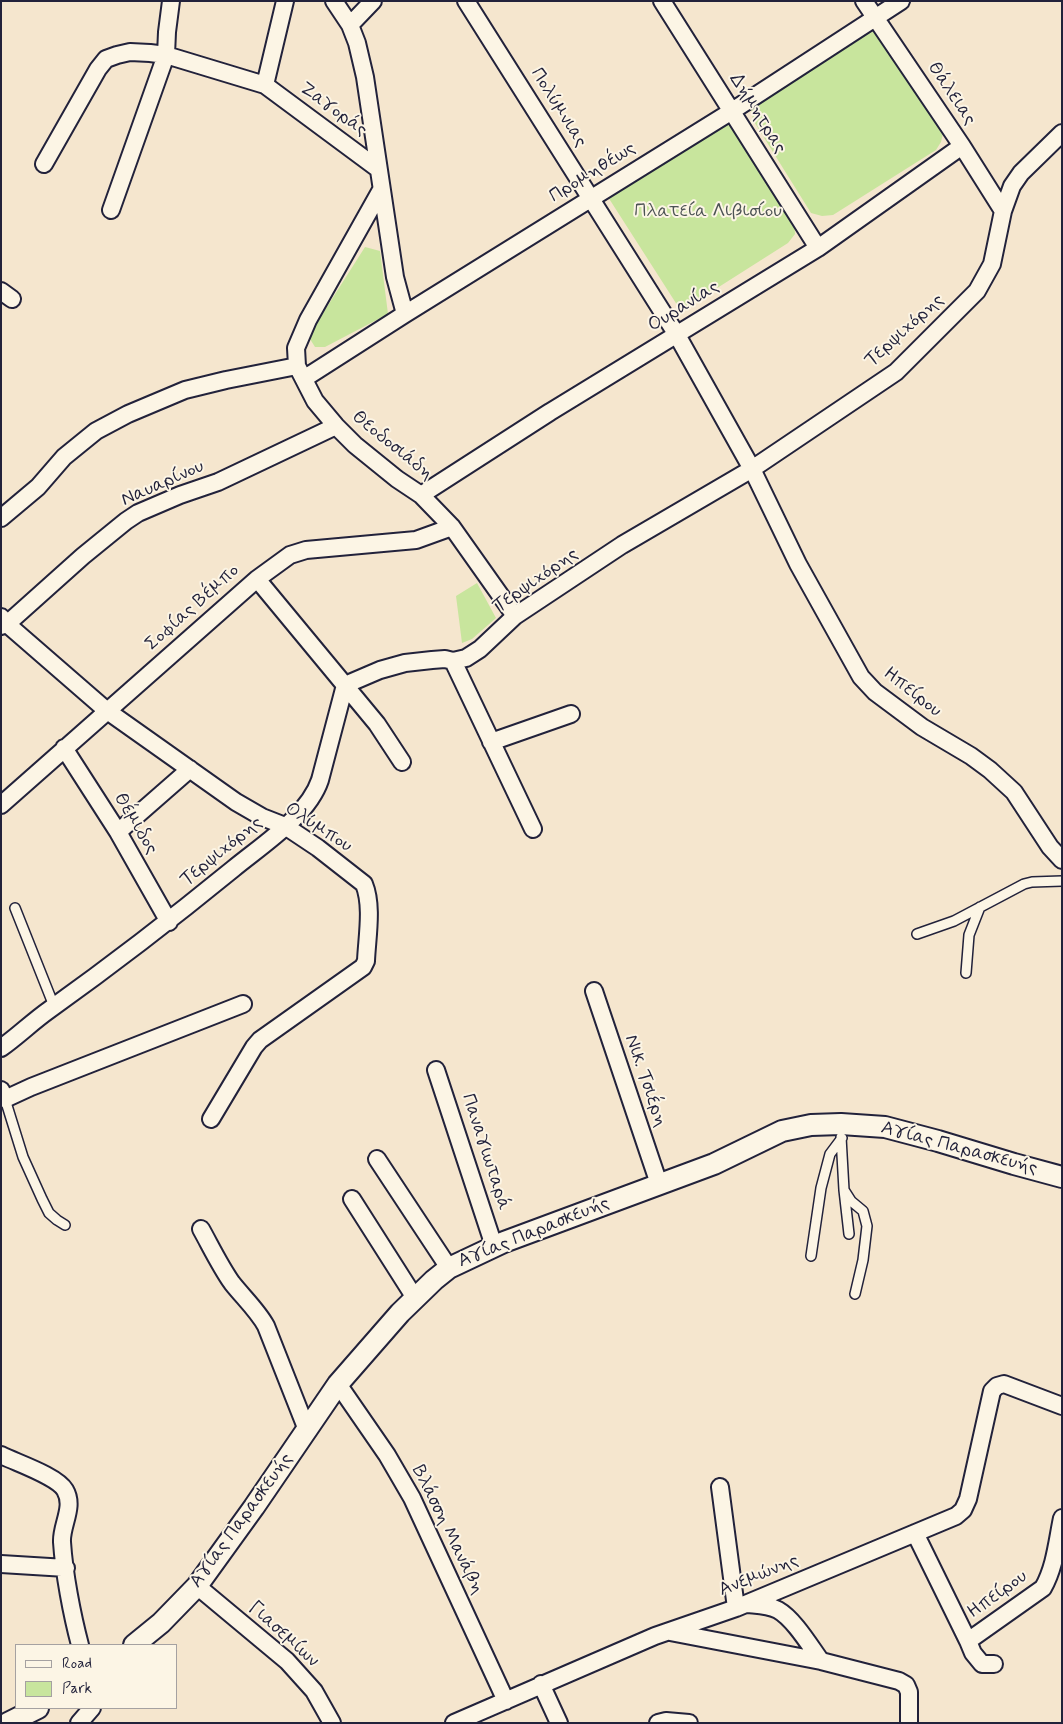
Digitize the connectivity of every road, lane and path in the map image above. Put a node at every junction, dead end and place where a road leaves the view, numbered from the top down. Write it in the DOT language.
graph roads {
  1 [pos="171,1"];
  2 [pos="285,1"];
  3 [pos="334,1"];
  4 [pos="373,1"];
  5 [pos="466,1"];
  6 [pos="662,1"];
  7 [pos="864,1"];
  8 [pos="901,1"];
  9 [pos="874,18"];
  10 [pos="350,25"];
  11 [pos="166,55"];
  12 [pos="265,85"];
  13 [pos="732,111"];
  14 [pos="1062,133"];
  15 [pos="962,146"];
  16 [pos="44,164"];
  17 [pos="377,168"];
  18 [pos="382,190"];
  19 [pos="590,198"];
  20 [pos="111,210"];
  21 [pos="1003,211"];
  22 [pos="818,248"];
  23 [pos="405,314"];
  24 [pos="678,335"];
  25 [pos="301,372"];
  26 [pos="336,426"];
  27 [pos="752,469"];
  28 [pos="421,495"];
  29 [pos="1,518"];
  30 [pos="452,527"];
  31 [pos="257,578"];
  32 [pos="515,616"];
  33 [pos="3,622"];
  34 [pos="453,662"];
  35 [pos="345,685"];
  36 [pos="106,710"];
  37 [pos="571,714"];
  38 [pos="491,742"];
  39 [pos="64,748"];
  40 [pos="402,762"];
  41 [pos="190,769"];
  42 [pos="1,805"];
  43 [pos="285,826"];
  44 [pos="534,829"];
  45 [pos="118,832"];
  46 [pos="1062,860"];
  47 [pos="1062,881"];
  48 [pos="980,907"];
  49 [pos="15,908"];
  50 [pos="169,922"];
  51 [pos="917,934"];
  52 [pos="966,973"];
  53 [pos="594,990"];
  54 [pos="243,1004"];
  55 [pos="54,1006"];
  56 [pos="1,1048"];
  57 [pos="436,1070"];
  58 [pos="3,1095"];
  59 [pos="211,1119"];
  60 [pos="841,1131"];
  61 [pos="376,1159"];
  62 [pos="1062,1176"];
  63 [pos="659,1184"];
  64 [pos="844,1190"];
  65 [pos="352,1199"];
  66 [pos="65,1225"];
  67 [pos="201,1229"];
  68 [pos="849,1234"];
  69 [pos="494,1246"];
  70 [pos="811,1256"];
  71 [pos="449,1268"];
  72 [pos="855,1294"];
  73 [pos="415,1298"];
  74 [pos="338,1384"];
  75 [pos="1062,1406"];
  76 [pos="307,1430"];
  77 [pos="1,1456"];
  78 [pos="720,1487"];
  79 [pos="1062,1518"];
  80 [pos="914,1533"];
  81 [pos="1,1564"];
  82 [pos="66,1568"];
  83 [pos="197,1586"];
  84 [pos="741,1606"];
  85 [pos="668,1632"];
  86 [pos="968,1642"];
  87 [pos="80,1644"];
  88 [pos="135,1644"];
  89 [pos="821,1661"];
  90 [pos="994,1664"];
  91 [pos="541,1684"];
  92 [pos="506,1701"];
  93 [pos="36,1709"];
  94 [pos="91,1709"];
  95 [pos="8,1723"];
  96 [pos="79,1723"];
  97 [pos="332,1723"];
  98 [pos="454,1723"];
  99 [pos="559,1723"];
  100 [pos="658,1723"];
  101 [pos="690,1723"];
  102 [pos="909,1723"];
  1 -- 11 [label="street"];
  2 -- 12 [label="street"];
  3 -- 10 [label="street"];
  4 -- 10 [label="street"];
  5 -- 19 [label="street, Πολύμνιας"];
  6 -- 13 [label="street, Δήμητρας"];
  7 -- 9 [label="street, Θάλειας"];
  8 -- 9 [label="street, Προμηθέως"];
  9 -- 13 [label="street, Προμηθέως"];
  9 -- 15 [label="street, Θάλειας"];
  10 -- 17 [label="street"];
  11 -- 12 [label="street, Ζαγοράς"];
  11 -- 16 [label="street, Ζαγοράς"];
  11 -- 20 [label="street"];
  12 -- 17 [label="street, Ζαγοράς"];
  13 -- 19 [label="street, Προμηθέως"];
  13 -- 22 [label="street, Δήμητρας"];
  14 -- 21 [label="street, Τερψιχόρης"];
  15 -- 21 [label="street, Θάλειας"];
  15 -- 22 [label="street, Ουρανίας"];
  17 -- 18 [label="street"];
  18 -- 23 [label="street"];
  18 -- 25 [label="street, Θεοδοσιάδη"];
  19 -- 23 [label="street, Προμηθέως"];
  19 -- 24 [label="street, Πολύμνιας"];
  21 -- 27 [label="street, Τερψιχόρης"];
  22 -- 24 [label="street, Ουρανίας"];
  23 -- 25 [label="street, Προμηθέως"];
  24 -- 27 [label="street, Πολύμνιας"];
  24 -- 28 [label="street, Ουρανίας"];
  25 -- 26 [label="street, Θεοδοσιάδη"];
  25 -- 29 [label="street"];
  26 -- 28 [label="street, Θεοδοσιάδη"];
  26 -- 33 [label="street, Ναυαρίνου"];
  27 -- 32 [label="street, Τερψιχόρης"];
  27 -- 46 [label="street, Ηπείρου"];
  28 -- 30 [label="street, Θεοδοσιάδη"];
  30 -- 31 [label="street, Σοφίας Βέμπο"];
  30 -- 32 [label="street, Θεοδοσιάδη"];
  31 -- 35 [label="street"];
  31 -- 36 [label="street, Σοφίας Βέμπο"];
  32 -- 34 [label="street, Τερψιχόρης"];
  33 -- 36 [label="street, Ολύμπου"];
  34 -- 35 [label="street, Τερψιχόρης"];
  34 -- 38 [label="street"];
  35 -- 40 [label="street"];
  35 -- 43 [label="street, Τερψιχόρης"];
  36 -- 39 [label="street, Σοφίας Βέμπο"];
  36 -- 41 [label="street, Ολύμπου"];
  37 -- 38 [label="street"];
  38 -- 44 [label="street"];
  39 -- 42 [label="street, Σοφίας Βέμπο"];
  39 -- 45 [label="street, Θέμιδος"];
  41 -- 43 [label="street, Ολύμπου"];
  41 -- 45 [label="street"];
  43 -- 50 [label="street, Τερψιχόρης"];
  43 -- 59 [label="street, Ολύμπου"];
  45 -- 50 [label="street, Θέμιδος"];
  47 -- 48 [label="lane"];
  48 -- 51 [label="lane"];
  48 -- 52 [label="lane"];
  49 -- 55 [label="lane"];
  50 -- 55 [label="street, Τερψιχόρης"];
  53 -- 63 [label="street, Νικ. Τσιέρη"];
  54 -- 58 [label="street"];
  55 -- 56 [label="street, Τερψιχόρης"];
  57 -- 69 [label="street, Παναγιωταρά"];
  58 -- 66 [label="lane"];
  60 -- 62 [label="street, Αγίας Παρασκευής"];
  60 -- 63 [label="street, Αγίας Παρασκευής"];
  60 -- 64 [label="lane"];
  60 -- 70 [label="lane"];
  61 -- 71 [label="street"];
  63 -- 69 [label="street, Αγίας Παρασκευής"];
  64 -- 68 [label="lane"];
  64 -- 72 [label="lane"];
  65 -- 73 [label="street"];
  67 -- 76 [label="street"];
  69 -- 71 [label="street, Αγίας Παρασκευής"];
  71 -- 73 [label="street, Αγίας Παρασκευής"];
  73 -- 74 [label="street, Αγίας Παρασκευής"];
  74 -- 76 [label="street, Αγίας Παρασκευής"];
  74 -- 92 [label="street, Βλάσση Μανάβη"];
  75 -- 80 [label="street, Ανεμώνης"];
  76 -- 83 [label="street, Αγίας Παρασκευής"];
  77 -- 82 [label="street"];
  78 -- 84 [label="street"];
  79 -- 86 [label="street, Ηπείρου"];
  80 -- 84 [label="street, Ανεμώνης"];
  80 -- 86 [label="street, Ηπείρου"];
  81 -- 82 [label="street"];
  82 -- 87 [label="street"];
  83 -- 88 [label="street, Αγίας Παρασκευής"];
  83 -- 97 [label="street, Γιασεμίων"];
  84 -- 85 [label="street, Ανεμώνης"];
  84 -- 89 [label="street"];
  85 -- 89 [label="street"];
  85 -- 91 [label="street, Ανεμώνης"];
  86 -- 90 [label="street"];
  89 -- 102 [label="street"];
  91 -- 92 [label="street, Ανεμώνης"];
  91 -- 99 [label="street"];
  92 -- 98 [label="street, Ανεμώνης"];
  93 -- 95 [label="street"];
  94 -- 96 [label="street"];
  100 -- 101 [label="street"];
}
